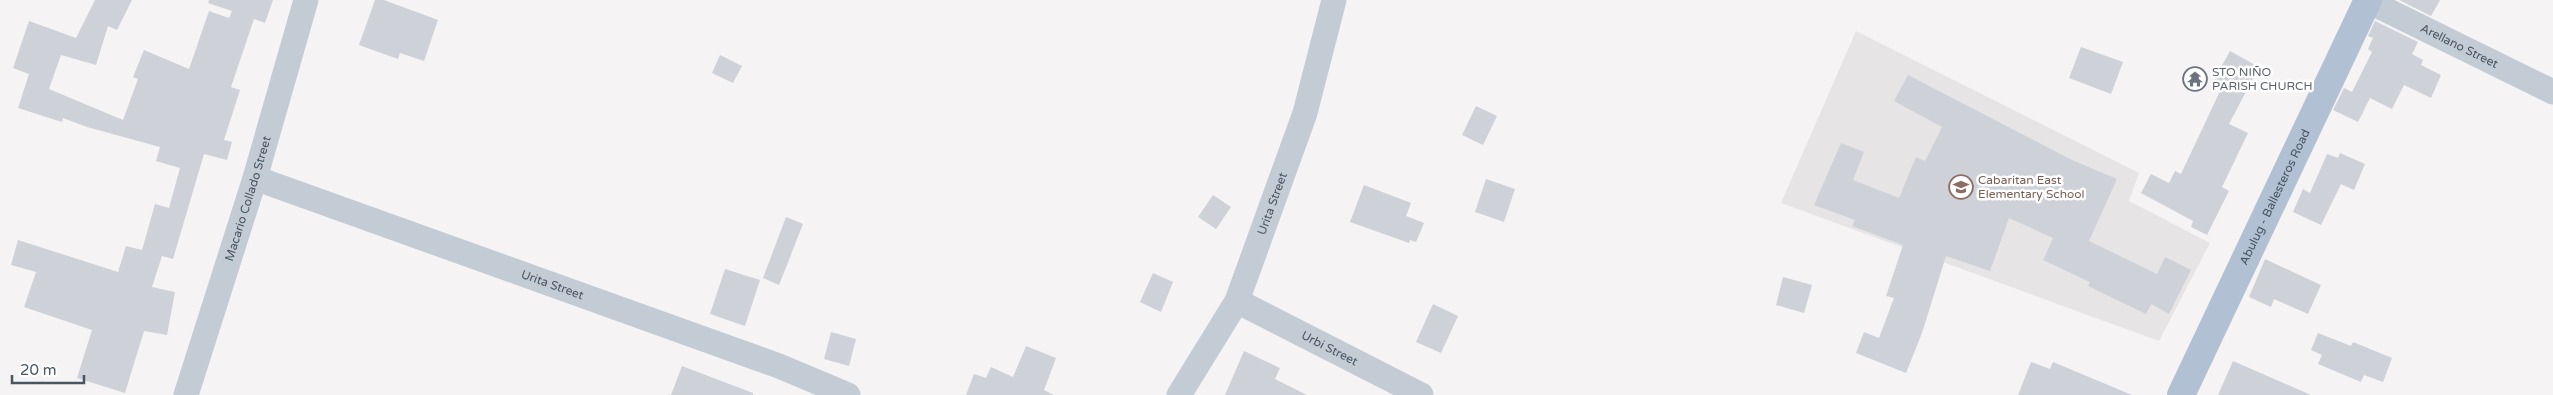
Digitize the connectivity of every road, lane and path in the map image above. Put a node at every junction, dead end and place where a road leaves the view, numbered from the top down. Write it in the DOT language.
graph roads {
  1 [pos="306,0"];
  2 [pos="1334,0"];
  3 [pos="2367,0"];
  4 [pos="2553,92"];
  5 [pos="255,178"];
  6 [pos="1238,301"];
  7 [pos="186,395"];
  8 [pos="848,395"];
  9 [pos="1180,395"];
  10 [pos="1420,395"];
  11 [pos="2181,395"];
  1 -- 5 [label="street, Macario Collado Street"];
  2 -- 6 [label="street, Urita Street"];
  3 -- 4 [label="street, Arellano Street"];
  3 -- 11 [label="main road, Abulug - Ballesteros Road"];
  5 -- 7 [label="street, Macario Collado Street"];
  5 -- 8 [label="street, Urita Street"];
  6 -- 9 [label="street, Urita Street"];
  6 -- 10 [label="street, Urbi Street"];
}
